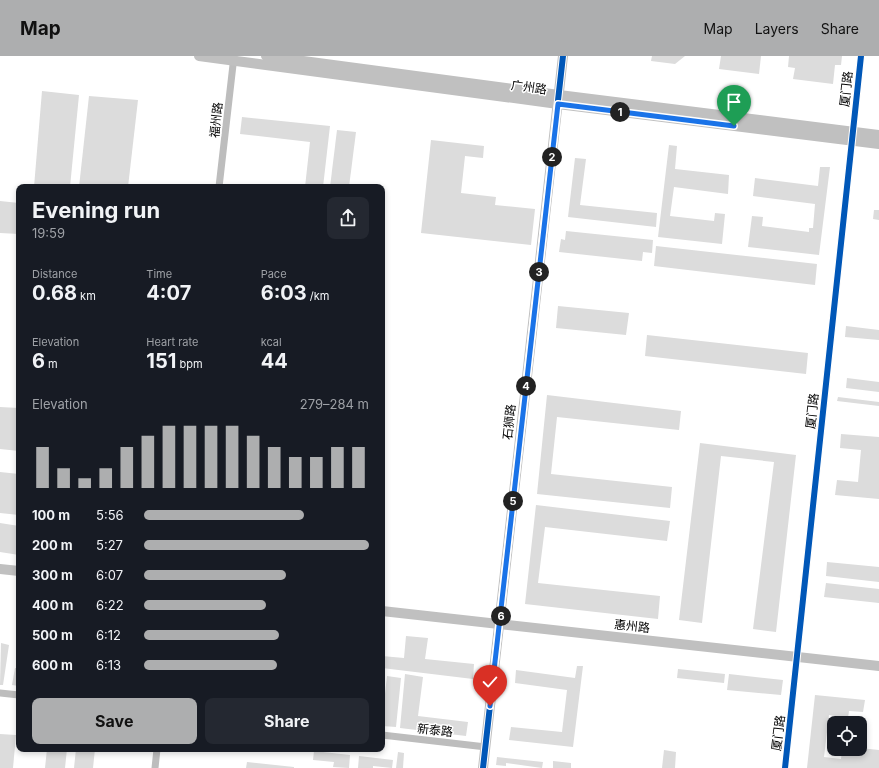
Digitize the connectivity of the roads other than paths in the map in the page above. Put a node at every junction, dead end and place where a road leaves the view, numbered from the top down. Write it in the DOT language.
graph roads {
  1 [pos="199,56"];
  2 [pos="266,56"];
  3 [pos="563,56"];
  4 [pos="861,56"];
  5 [pos="234,58"];
  6 [pos="558,100"];
  7 [pos="879,135"];
  8 [pos="852,136"];
  9 [pos="879,144"];
  10 [pos="219,184"];
  11 [pos="0,569"];
  12 [pos="16,571"];
  13 [pos="385,611"];
  14 [pos="879,666"];
  15 [pos="0,693"];
  16 [pos="16,695"];
  17 [pos="385,735"];
  18 [pos="486,747"];
  19 [pos="157,752"];
  20 [pos="155,768"];
  21 [pos="483,768"];
  22 [pos="785,768"];
  1 -- 5 [label="street, 广州路"];
  2 -- 6 [label="street, 广州路"];
  3 -- 6 [label="street, 石狮路"];
  4 -- 8 [label="street, 厦门路"];
  5 -- 6 [label="street, 广州路"];
  5 -- 10 [label="street, 福州路"];
  6 -- 8 [label="street, 广州路"];
  6 -- 18 [label="street, 石狮路"];
  7 -- 8 [label="street, 广州路"];
  8 -- 9 [label="street, 广州路"];
  8 -- 22 [label="street, 厦门路"];
  11 -- 12 [label="street"];
  13 -- 14 [label="street, 惠州路"];
  15 -- 16 [label="street"];
  17 -- 18 [label="street, 新泰路"];
  18 -- 21 [label="street, 石狮路"];
  19 -- 20 [label="street"];
}
